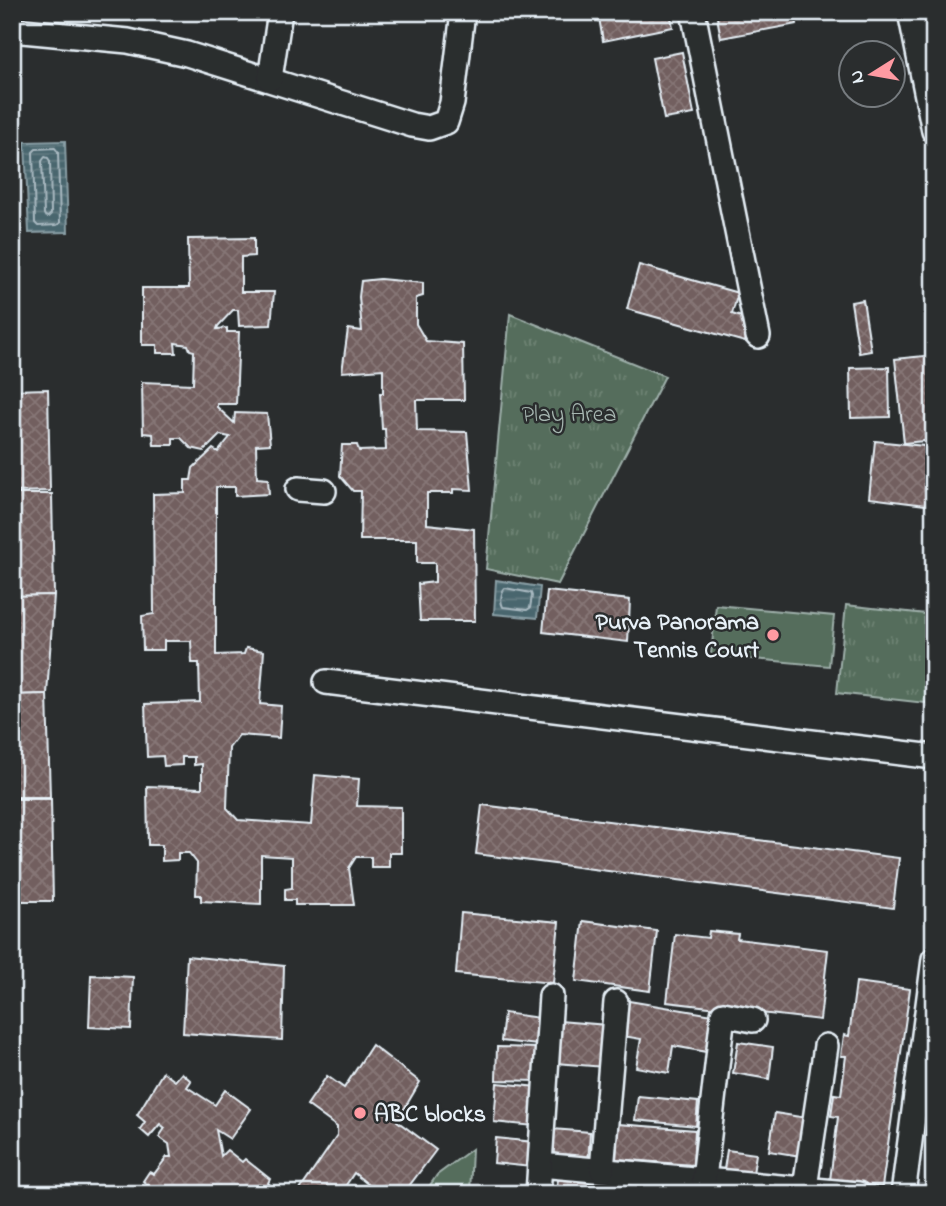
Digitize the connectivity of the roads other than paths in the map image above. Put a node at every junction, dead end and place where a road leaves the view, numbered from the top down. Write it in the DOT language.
graph roads {
  1 [pos="280,12"];
  2 [pos="463,12"];
  3 [pos="693,12"];
  4 [pos="910,12"];
  5 [pos="12,30"];
  6 [pos="270,79"];
  7 [pos="929,79"];
  8 [pos="934,131"];
  9 [pos="758,336"];
  10 [pos="298,489"];
  11 [pos="324,491"];
  12 [pos="326,682"];
  13 [pos="934,757"];
  14 [pos="934,959"];
  15 [pos="551,996"];
  16 [pos="616,1002"];
  17 [pos="753,1020"];
  18 [pos="827,1046"];
  19 [pos="540,1165"];
  20 [pos="602,1170"];
  21 [pos="704,1179"];
  22 [pos="649,1184"];
  23 [pos="804,1191"];
  24 [pos="538,1194"];
  25 [pos="858,1194"];
  26 [pos="903,1194"];
  1 -- 6 [label="street"];
  2 -- 6 [label="street"];
  3 -- 9 [label="street"];
  4 -- 7 [label="street"];
  5 -- 6 [label="street"];
  7 -- 8 [label="street"];
  10 -- 11 [label="street"];
  12 -- 13 [label="street"];
  14 -- 26 [label="street"];
  15 -- 19 [label="street"];
  16 -- 20 [label="street"];
  17 -- 21 [label="street"];
  18 -- 23 [label="street"];
  19 -- 20 [label="street"];
  19 -- 24 [label="street"];
  20 -- 22 [label="street"];
  21 -- 22 [label="street"];
  21 -- 23 [label="street"];
  23 -- 25 [label="street"];
}
